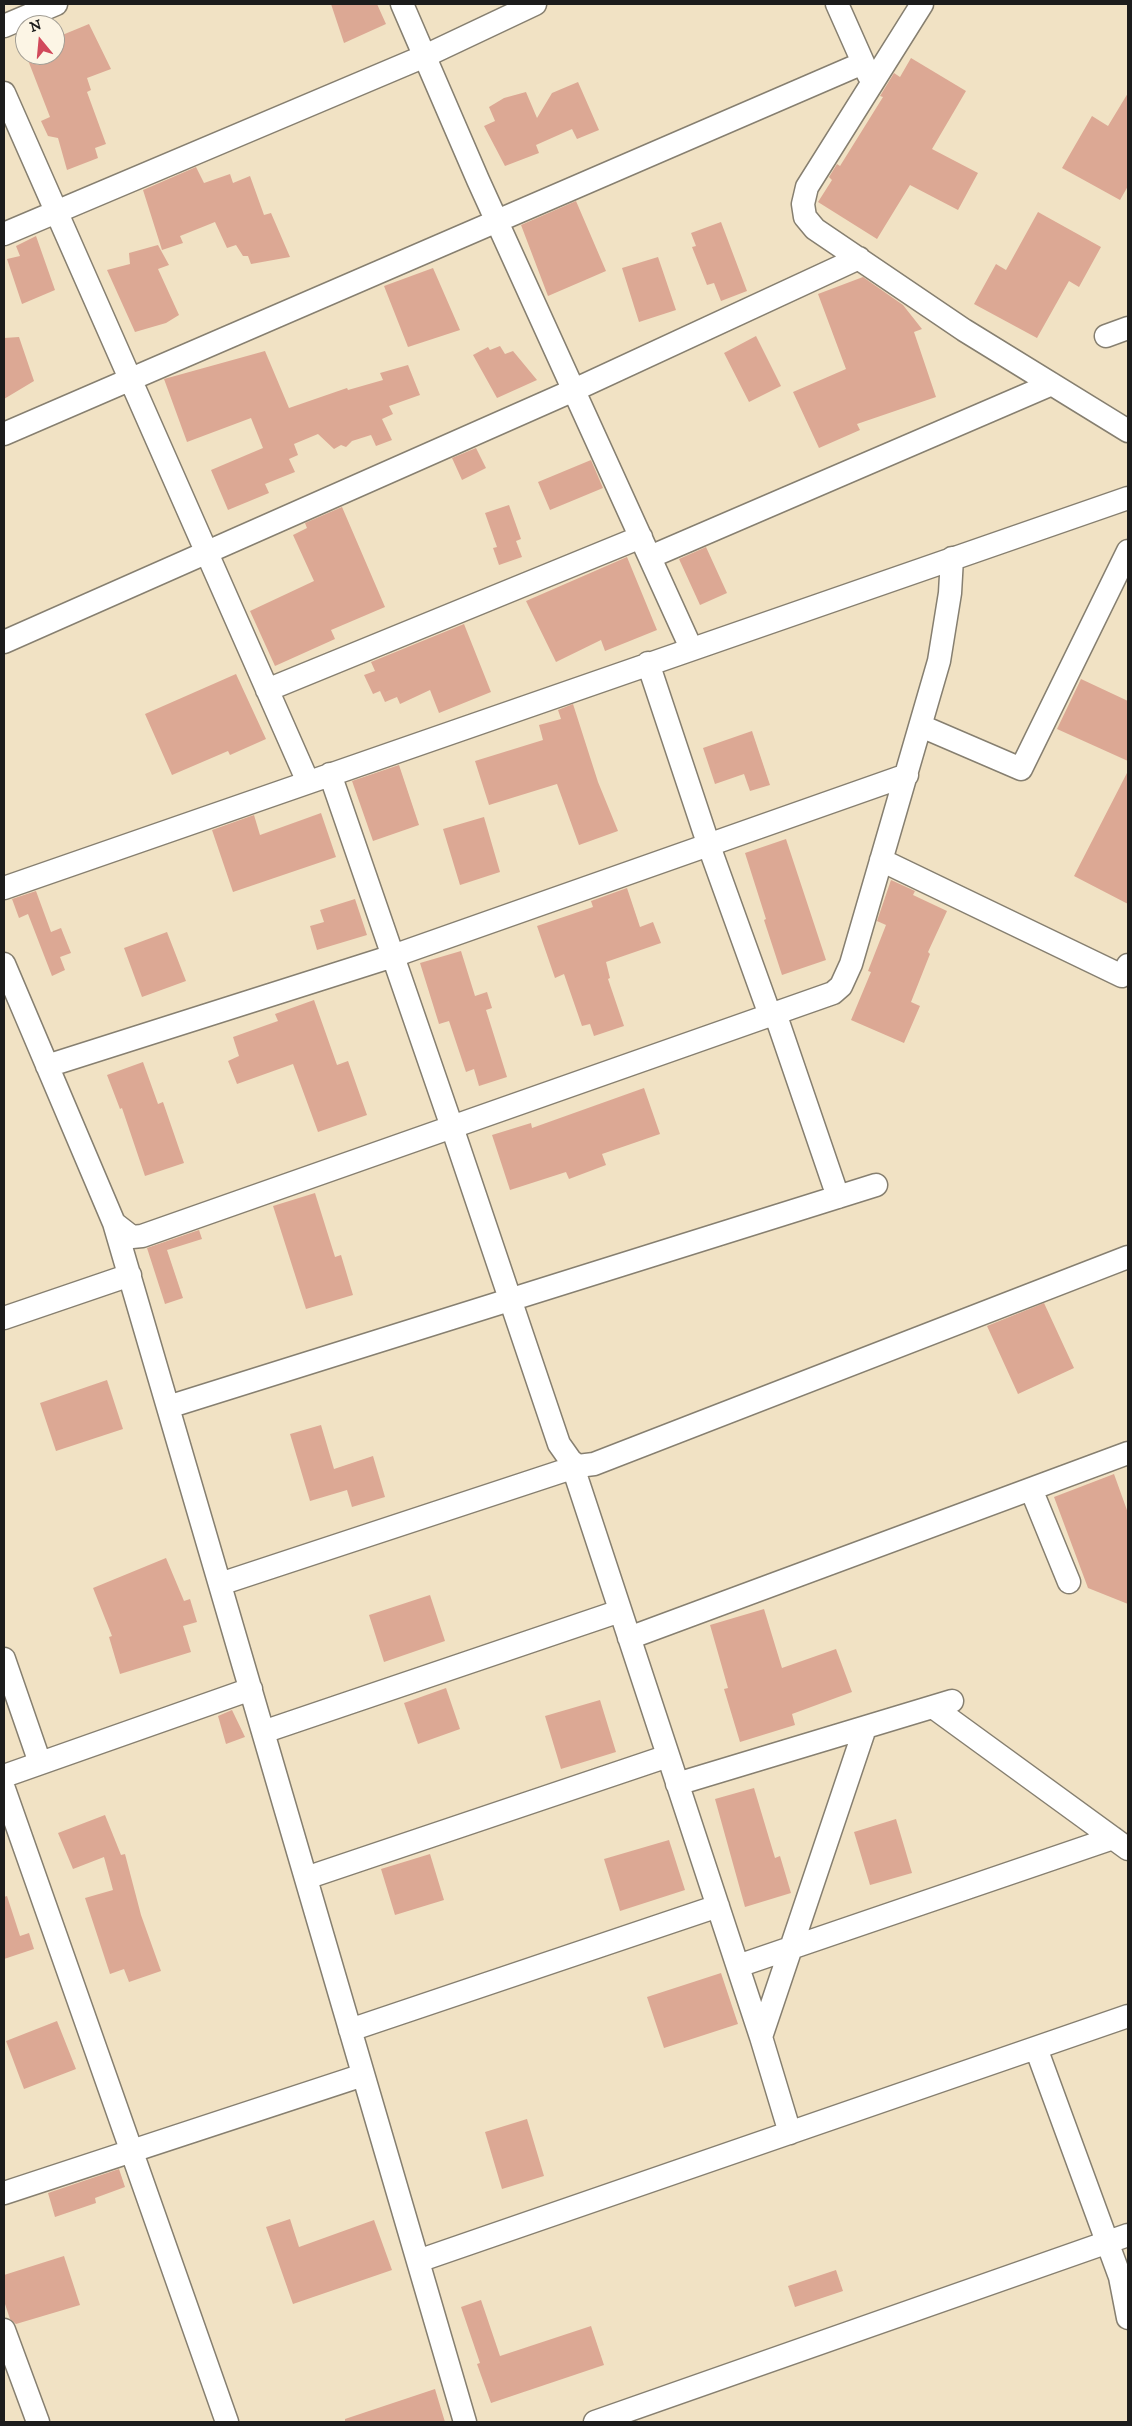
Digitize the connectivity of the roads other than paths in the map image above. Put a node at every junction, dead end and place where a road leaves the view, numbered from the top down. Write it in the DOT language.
graph roads {
  1 [pos="56,4"];
  2 [pos="402,4"];
  3 [pos="535,4"];
  4 [pos="837,4"];
  5 [pos="922,4"];
  6 [pos="4,26"];
  7 [pos="424,56"];
  8 [pos="863,63"];
  9 [pos="872,84"];
  10 [pos="4,93"];
  11 [pos="56,212"];
  12 [pos="497,221"];
  13 [pos="4,234"];
  14 [pos="859,258"];
  15 [pos="1128,328"];
  16 [pos="1106,336"];
  17 [pos="129,379"];
  18 [pos="1052,384"];
  19 [pos="574,390"];
  20 [pos="1128,431"];
  21 [pos="4,434"];
  22 [pos="1128,498"];
  23 [pos="645,547"];
  24 [pos="1128,551"];
  25 [pos="206,553"];
  26 [pos="952,558"];
  27 [pos="4,642"];
  28 [pos="691,648"];
  29 [pos="648,663"];
  30 [pos="267,690"];
  31 [pos="920,726"];
  32 [pos="330,774"];
  33 [pos="907,775"];
  34 [pos="308,782"];
  35 [pos="709,846"];
  36 [pos="882,860"];
  37 [pos="4,888"];
  38 [pos="393,956"];
  39 [pos="4,964"];
  40 [pos="1128,965"];
  41 [pos="772,1014"];
  42 [pos="47,1066"];
  43 [pos="452,1127"];
  44 [pos="876,1185"];
  45 [pos="838,1197"];
  46 [pos="114,1223"];
  47 [pos="1128,1257"];
  48 [pos="130,1275"];
  49 [pos="510,1300"];
  50 [pos="4,1318"];
  51 [pos="168,1407"];
  52 [pos="1128,1453"];
  53 [pos="574,1465"];
  54 [pos="1031,1489"];
  55 [pos="1070,1582"];
  56 [pos="220,1584"];
  57 [pos="620,1611"];
  58 [pos="629,1638"];
  59 [pos="4,1659"];
  60 [pos="251,1689"];
  61 [pos="865,1728"];
  62 [pos="263,1732"];
  63 [pos="668,1756"];
  64 [pos="40,1763"];
  65 [pos="4,1776"];
  66 [pos="677,1784"];
  67 [pos="4,1789"];
  68 [pos="1121,1844"];
  69 [pos="306,1878"];
  70 [pos="718,1906"];
  71 [pos="790,1950"];
  72 [pos="738,1966"];
  73 [pos="1128,2016"];
  74 [pos="350,2030"];
  75 [pos="761,2037"];
  76 [pos="1036,2048"];
  77 [pos="363,2075"];
  78 [pos="790,2133"];
  79 [pos="130,2151"];
  80 [pos="4,2193"];
  81 [pos="1128,2236"];
  82 [pos="1107,2243"];
  83 [pos="418,2261"];
  84 [pos="1128,2318"];
  85 [pos="4,2330"];
  86 [pos="38,2422"];
  87 [pos="227,2422"];
  88 [pos="465,2422"];
  89 [pos="595,2422"];
  1 -- 6 [label="street"];
  2 -- 7 [label="street"];
  3 -- 7 [label="street"];
  4 -- 8 [label="street"];
  5 -- 9 [label="street"];
  7 -- 11 [label="street"];
  7 -- 12 [label="street"];
  8 -- 9 [label="street"];
  8 -- 12 [label="street"];
  9 -- 14 [label="street"];
  10 -- 11 [label="street"];
  11 -- 13 [label="street"];
  11 -- 17 [label="street"];
  12 -- 17 [label="street"];
  12 -- 19 [label="street"];
  14 -- 18 [label="street"];
  14 -- 19 [label="street"];
  15 -- 16 [label="street"];
  17 -- 21 [label="street"];
  17 -- 25 [label="street"];
  18 -- 20 [label="street"];
  18 -- 23 [label="street"];
  19 -- 23 [label="street"];
  19 -- 25 [label="street"];
  22 -- 26 [label="street"];
  23 -- 28 [label="street"];
  23 -- 30 [label="street"];
  24 -- 31 [label="street"];
  25 -- 27 [label="street"];
  25 -- 30 [label="street"];
  26 -- 28 [label="street"];
  26 -- 31 [label="street"];
  28 -- 29 [label="street"];
  29 -- 32 [label="street"];
  29 -- 35 [label="street"];
  30 -- 34 [label="street"];
  31 -- 33 [label="street"];
  32 -- 34 [label="street"];
  32 -- 38 [label="street"];
  33 -- 35 [label="street"];
  33 -- 36 [label="street"];
  34 -- 37 [label="street"];
  35 -- 38 [label="street"];
  35 -- 41 [label="street"];
  36 -- 40 [label="street"];
  36 -- 41 [label="street"];
  38 -- 42 [label="street"];
  38 -- 43 [label="street"];
  39 -- 42 [label="street"];
  41 -- 43 [label="street"];
  41 -- 45 [label="street"];
  42 -- 46 [label="street"];
  43 -- 46 [label="street"];
  43 -- 49 [label="street"];
  44 -- 45 [label="street"];
  45 -- 49 [label="street"];
  46 -- 48 [label="street"];
  47 -- 53 [label="street"];
  48 -- 50 [label="street"];
  48 -- 51 [label="street"];
  49 -- 51 [label="street"];
  49 -- 53 [label="street"];
  51 -- 56 [label="street"];
  52 -- 54 [label="street"];
  53 -- 56 [label="street"];
  53 -- 57 [label="street"];
  54 -- 55 [label="street"];
  54 -- 58 [label="street"];
  56 -- 60 [label="street"];
  57 -- 58 [label="street"];
  57 -- 62 [label="street"];
  58 -- 63 [label="street"];
  59 -- 64 [label="street"];
  60 -- 62 [label="street"];
  60 -- 64 [label="street"];
  61 -- 66 [label="street"];
  61 -- 68 [label="street"];
  61 -- 71 [label="street"];
  62 -- 69 [label="street"];
  63 -- 66 [label="street"];
  63 -- 69 [label="street"];
  64 -- 65 [label="street"];
  66 -- 70 [label="street"];
  67 -- 79 [label="street"];
  68 -- 71 [label="street"];
  69 -- 74 [label="street"];
  70 -- 72 [label="street"];
  70 -- 74 [label="street"];
  71 -- 72 [label="street"];
  71 -- 75 [label="street"];
  72 -- 75 [label="street"];
  73 -- 76 [label="street"];
  74 -- 77 [label="street"];
  75 -- 78 [label="street"];
  76 -- 78 [label="street"];
  76 -- 82 [label="street"];
  77 -- 79 [label="street"];
  77 -- 83 [label="street"];
  78 -- 83 [label="street"];
  79 -- 80 [label="street"];
  79 -- 87 [label="street"];
  81 -- 82 [label="street"];
  82 -- 84 [label="street"];
  82 -- 89 [label="street"];
  83 -- 88 [label="street"];
  85 -- 86 [label="street"];
}
